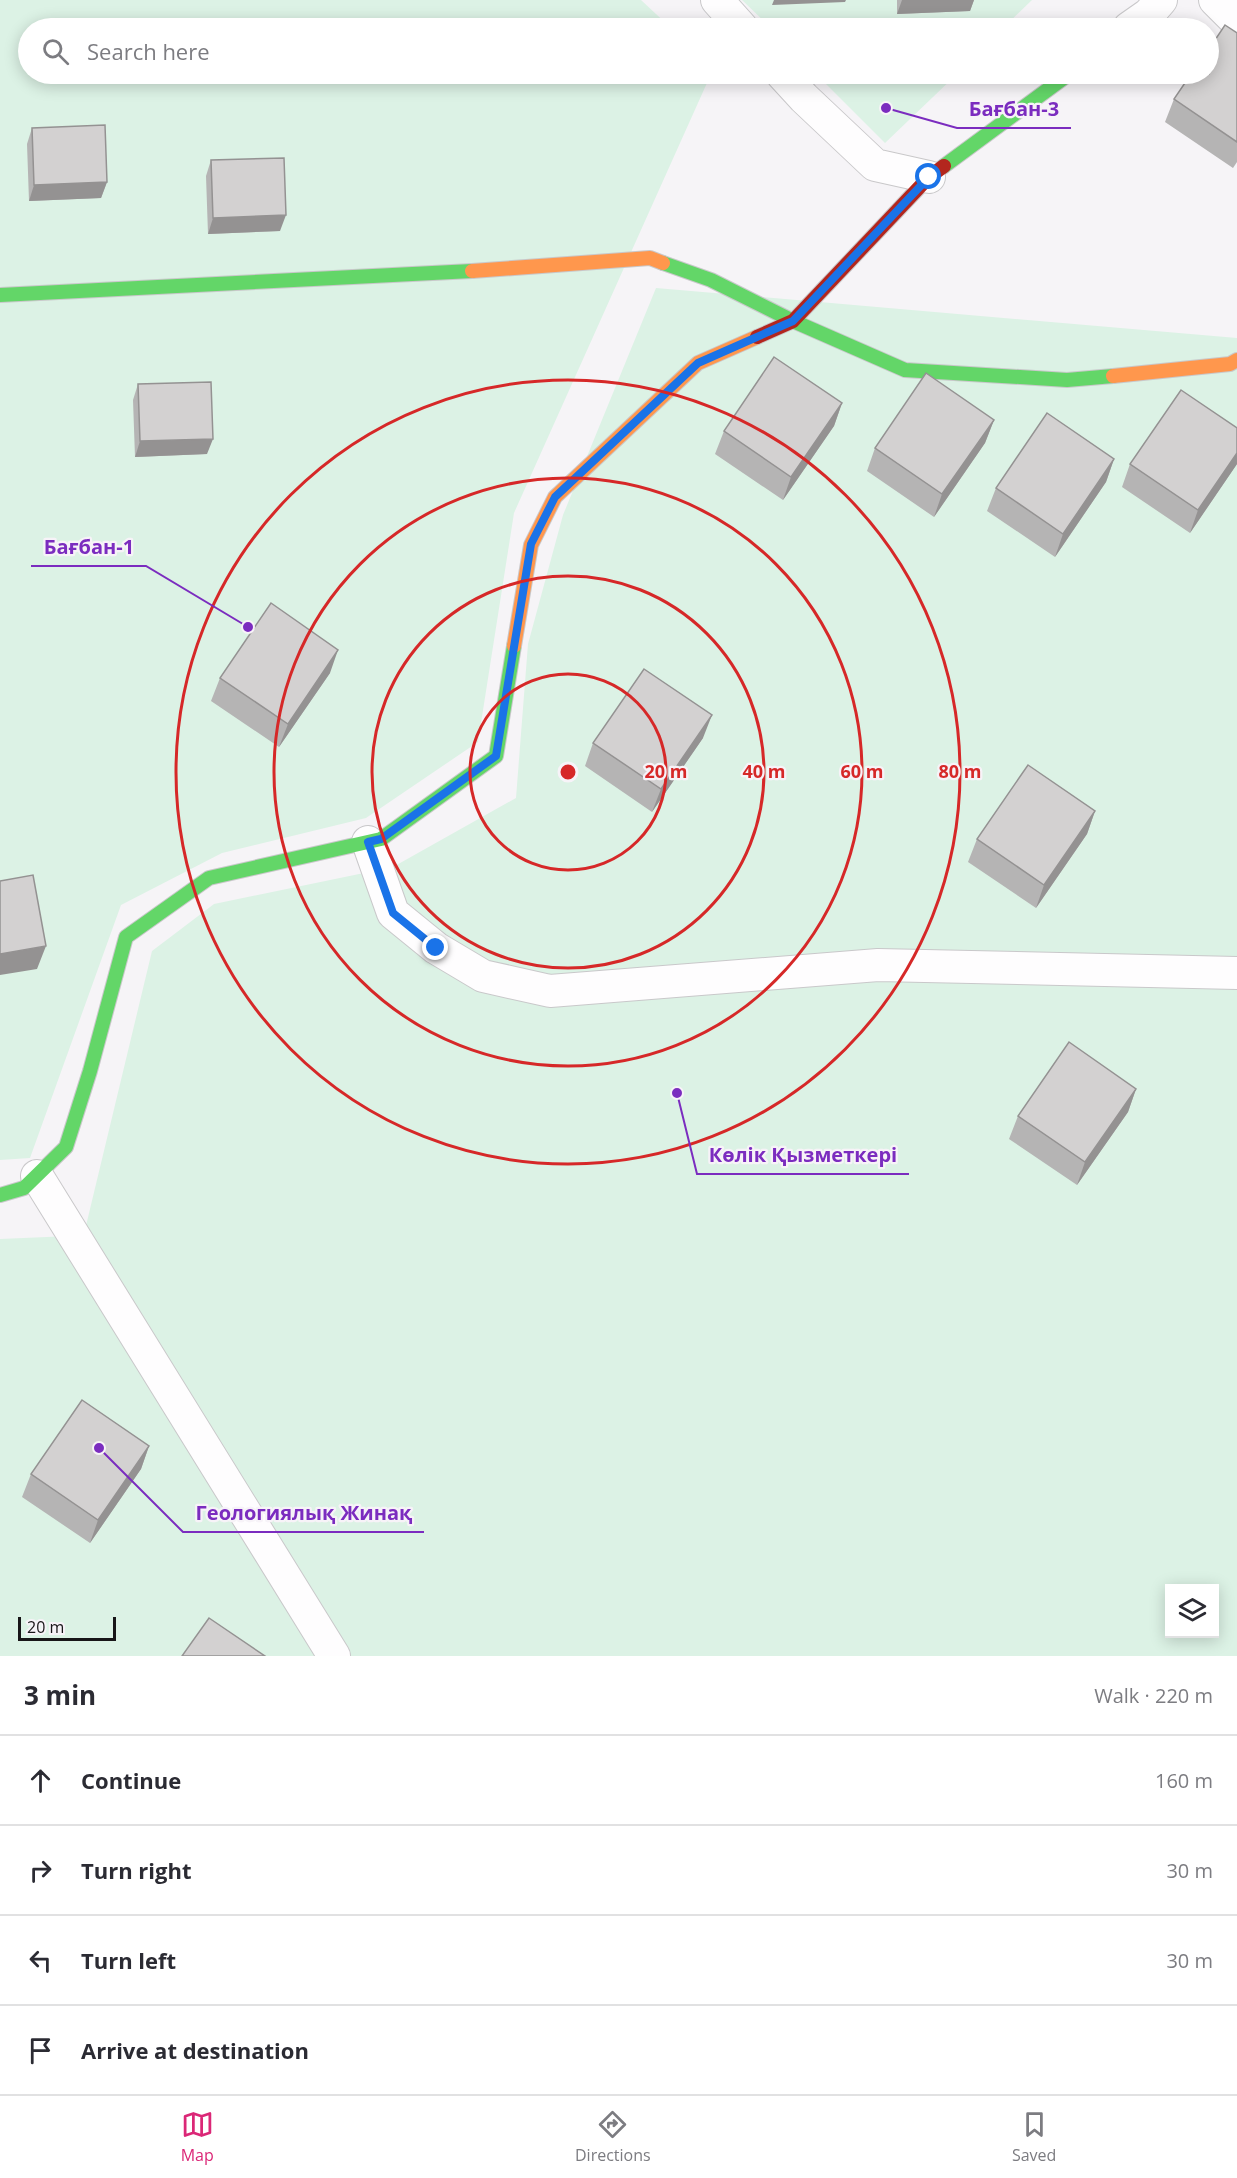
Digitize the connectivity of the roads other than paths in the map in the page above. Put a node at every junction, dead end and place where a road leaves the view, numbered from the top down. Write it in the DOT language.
graph roads {
  1 [pos="717,0"];
  2 [pos="1161,0"];
  3 [pos="1215,0"];
  4 [pos="733,18"];
  5 [pos="1143,18"];
  6 [pos="1237,22"];
  7 [pos="791,84"];
  8 [pos="1055,84"];
  9 [pos="929,177"];
  10 [pos="0,295"];
  11 [pos="793,321"];
  12 [pos="1237,360"];
  13 [pos="368,842"];
  14 [pos="1237,973"];
  15 [pos="37,1176"];
  16 [pos="0,1195"];
  17 [pos="334,1656"];
  1 -- 4 [label="street"];
  2 -- 5 [label="street"];
  3 -- 6 [label="street"];
  7 -- 9 [label="street"];
  8 -- 9 [label="street"];
  9 -- 11 [label="street"];
  10 -- 11 [label="street"];
  11 -- 12 [label="street"];
  11 -- 13 [label="street"];
  13 -- 14 [label="street"];
  13 -- 15 [label="street"];
  15 -- 16 [label="street"];
  15 -- 17 [label="street"];
}
